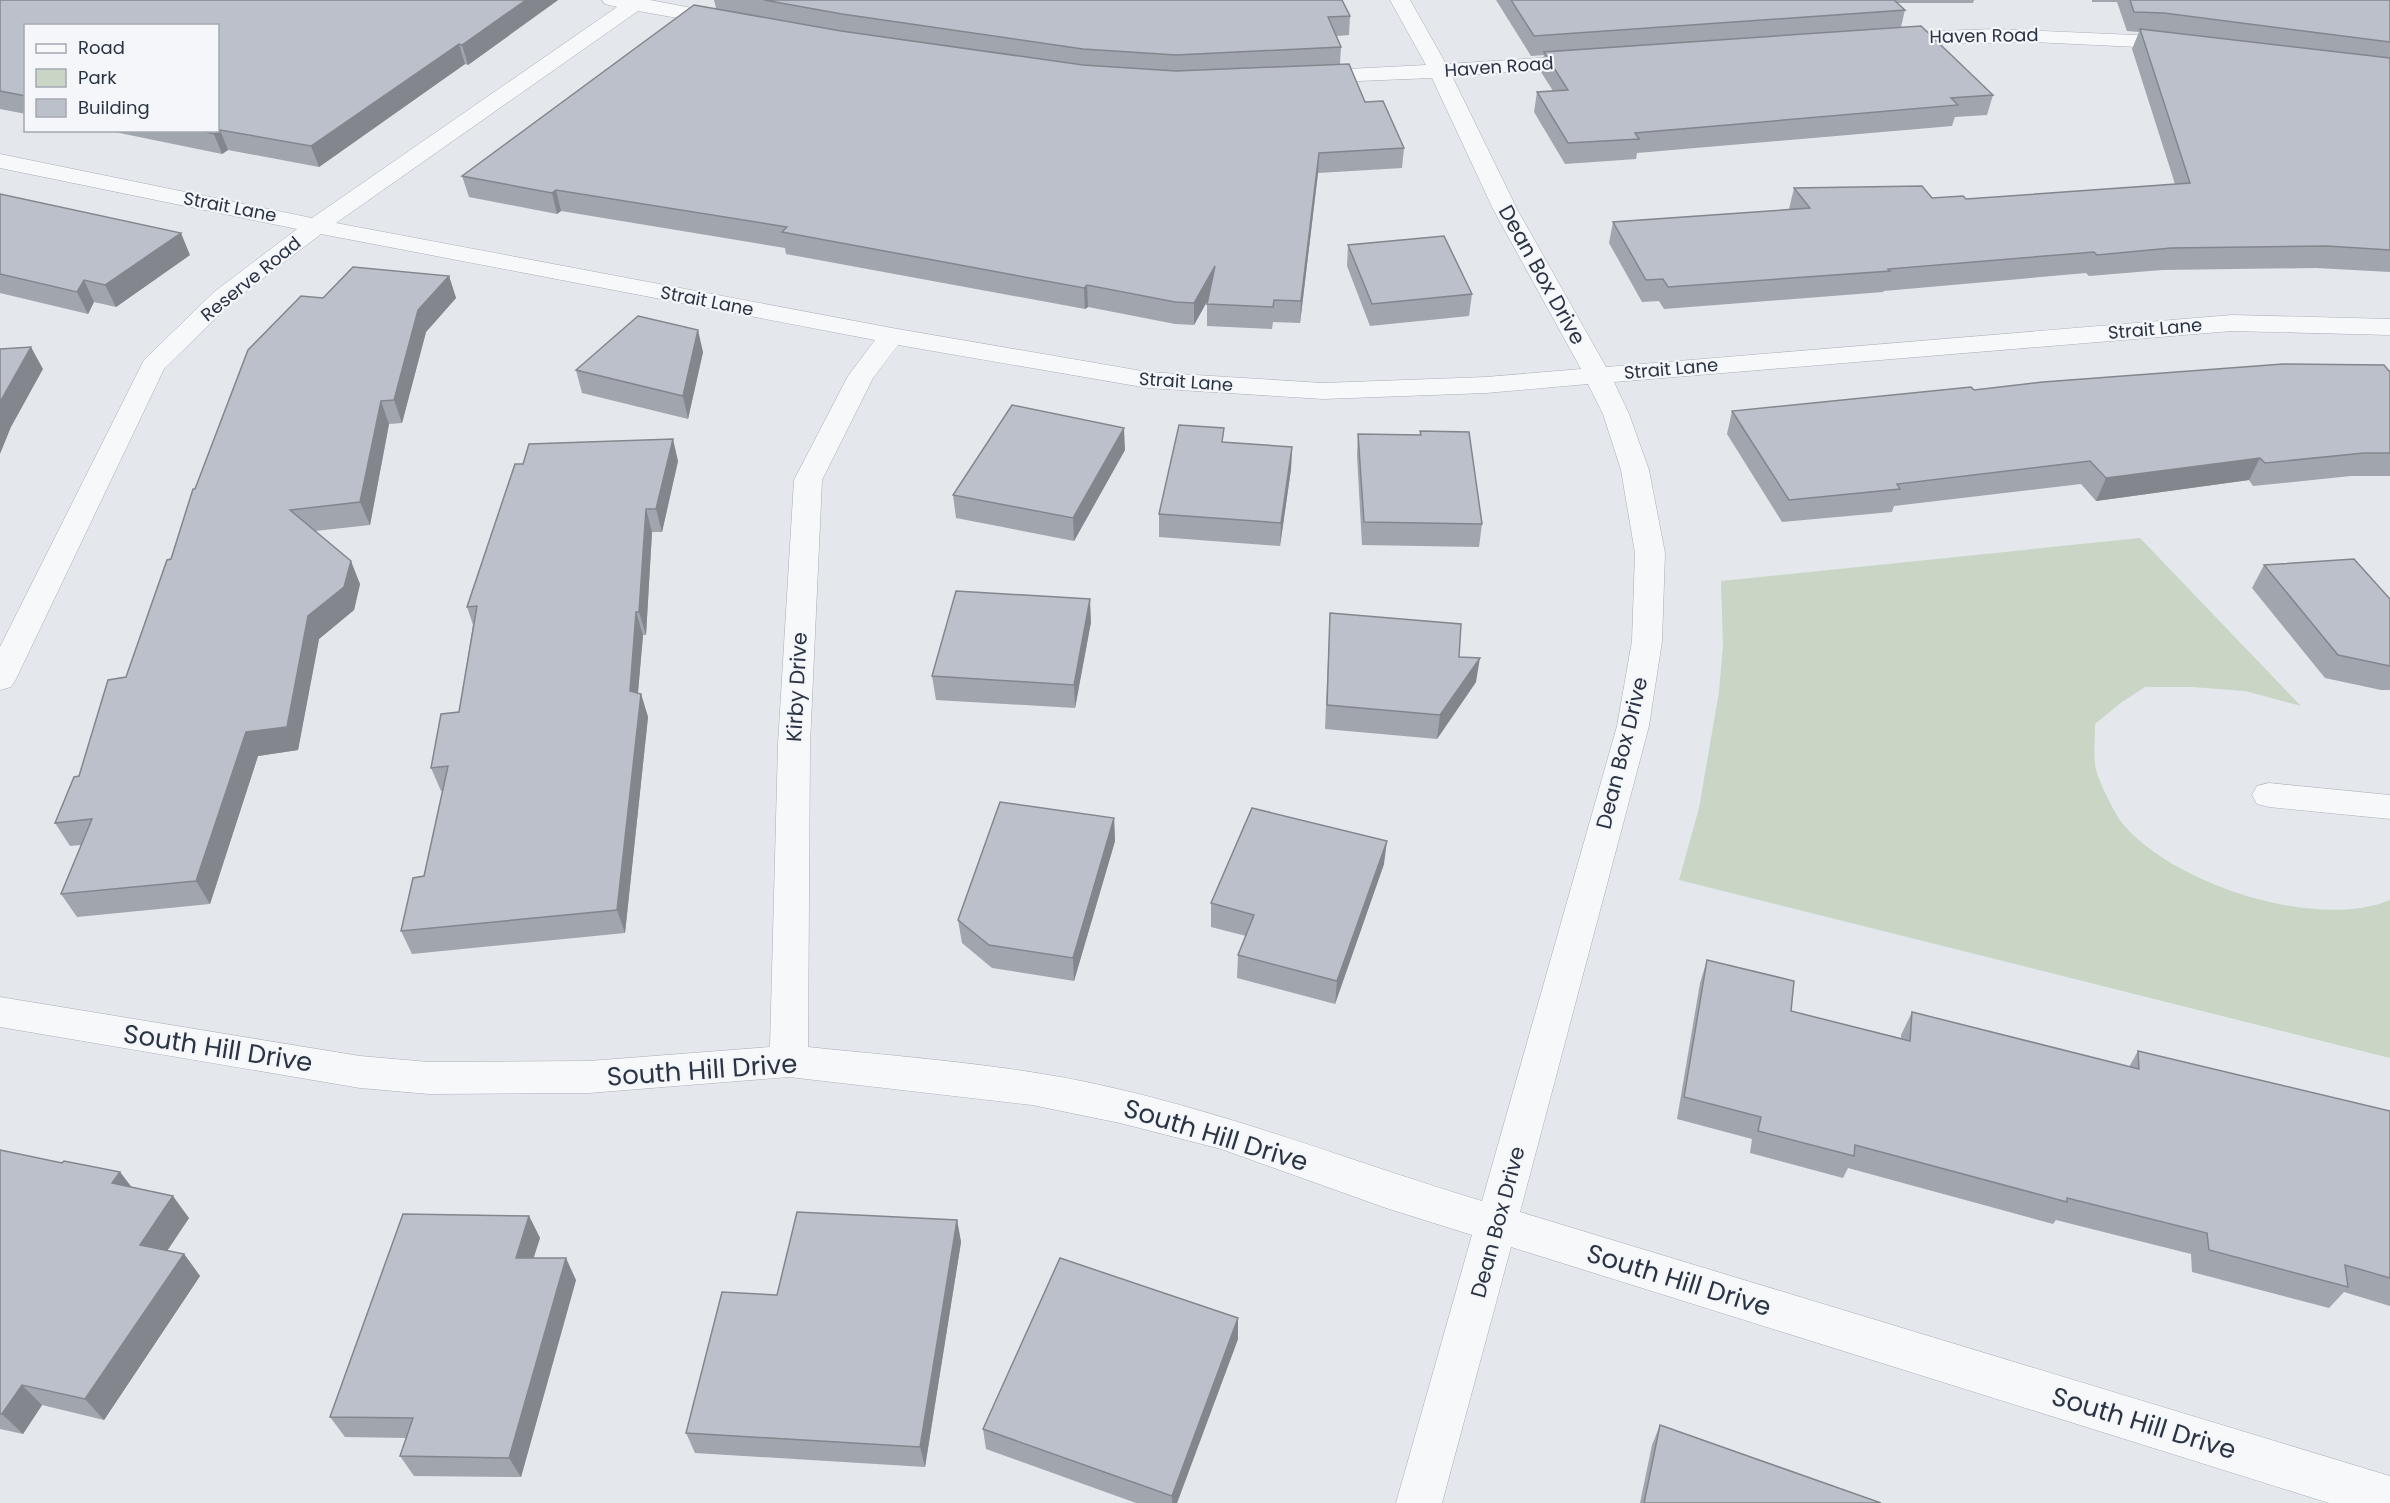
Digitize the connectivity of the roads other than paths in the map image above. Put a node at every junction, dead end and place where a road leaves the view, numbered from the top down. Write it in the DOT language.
graph roads {
  1 [pos="1400,0"];
  2 [pos="629,1"];
  3 [pos="750,25"];
  4 [pos="1869,40"];
  5 [pos="2204,46"];
  6 [pos="1606,59"];
  7 [pos="1439,71"];
  8 [pos="1284,79"];
  9 [pos="0,161"];
  10 [pos="318,225"];
  11 [pos="2390,327"];
  12 [pos="892,336"];
  13 [pos="1597,375"];
  14 [pos="0,679"];
  15 [pos="2268,795"];
  16 [pos="2390,807"];
  17 [pos="0,1012"];
  18 [pos="789,1060"];
  19 [pos="1497,1224"];
  20 [pos="2390,1499"];
  21 [pos="1419,1503"];
  1 -- 7 [label="street, Dean Box Drive"];
  2 -- 3 [label="street"];
  2 -- 10 [label="street, Reserve Road"];
  4 -- 5 [label="street, Haven Road"];
  6 -- 7 [label="street, Haven Road"];
  7 -- 8 [label="street, Haven Road"];
  7 -- 13 [label="street, Dean Box Drive"];
  9 -- 10 [label="street, Strait Lane"];
  10 -- 12 [label="street, Strait Lane"];
  10 -- 14 [label="street, Reserve Road"];
  11 -- 13 [label="street, Strait Lane"];
  12 -- 13 [label="street, Strait Lane"];
  12 -- 18 [label="street, Kirby Drive"];
  13 -- 19 [label="street, Dean Box Drive"];
  15 -- 16 [label="street"];
  17 -- 18 [label="street, South Hill Drive"];
  18 -- 19 [label="street, South Hill Drive"];
  19 -- 20 [label="street, South Hill Drive"];
  19 -- 21 [label="street, Dean Box Drive"];
}
